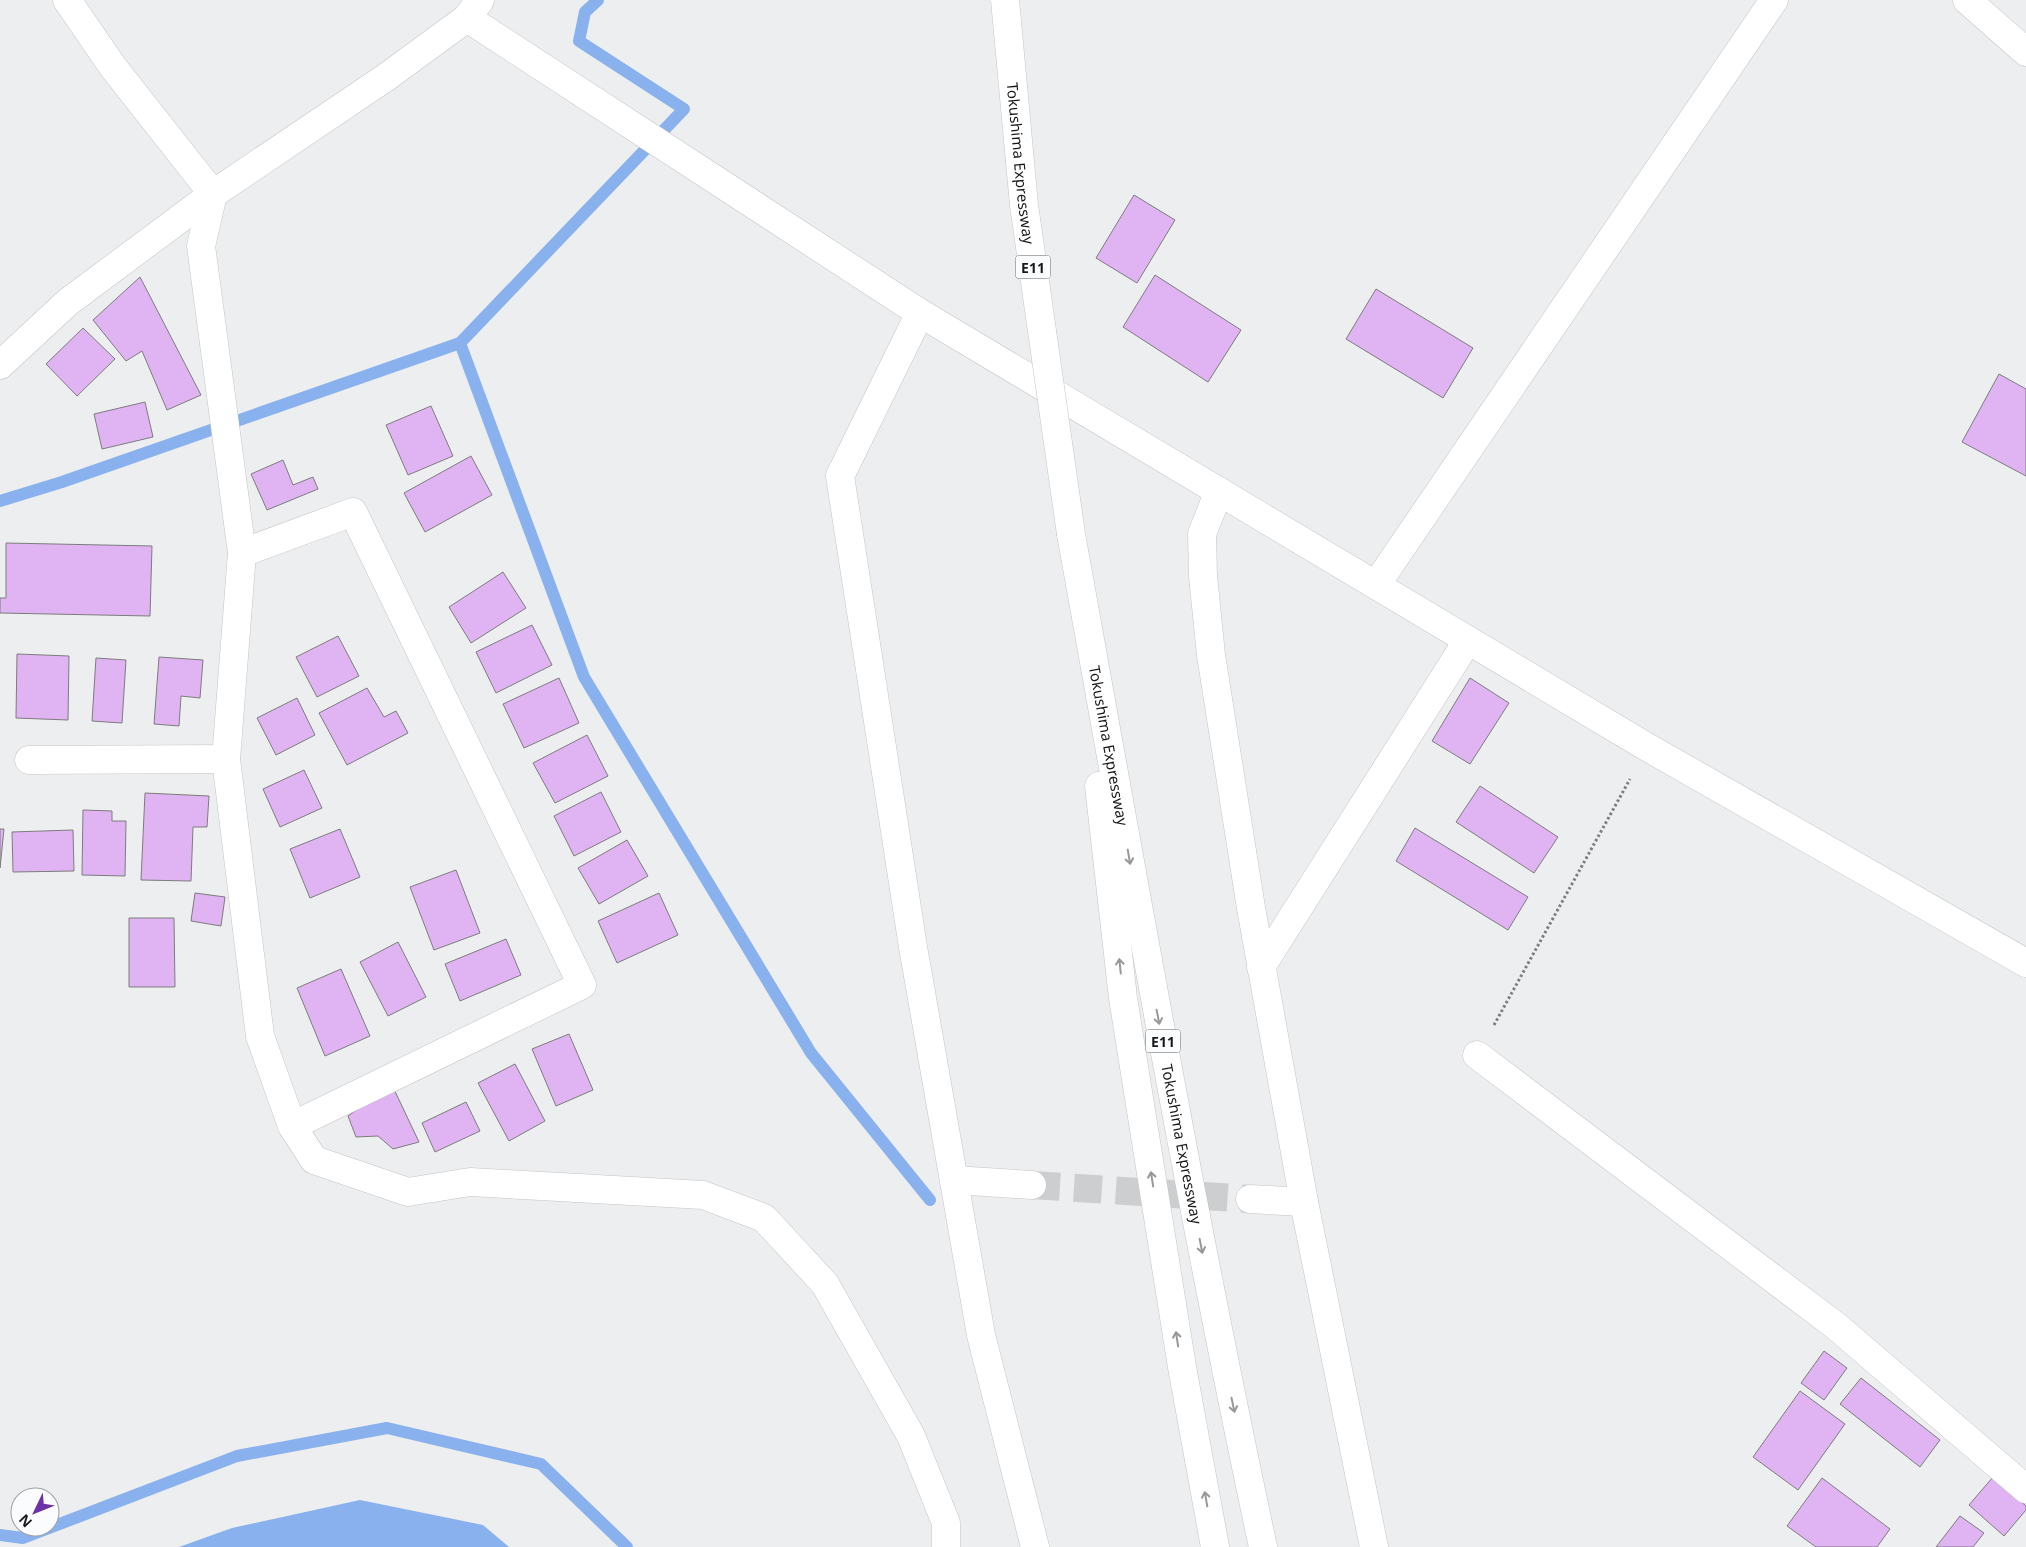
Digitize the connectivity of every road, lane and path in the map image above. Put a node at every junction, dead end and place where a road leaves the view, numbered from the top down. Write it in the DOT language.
graph roads {
  1 [pos="67,0"];
  2 [pos="1005,0"];
  3 [pos="1774,0"];
  4 [pos="1967,0"];
  5 [pos="474,9"];
  6 [pos="2026,52"];
  7 [pos="213,194"];
  8 [pos="920,313"];
  9 [pos="0,365"];
  10 [pos="1219,491"];
  11 [pos="1071,534"];
  12 [pos="242,553"];
  13 [pos="1376,584"];
  14 [pos="1468,640"];
  15 [pos="1647,747"];
  16 [pos="226,759"];
  17 [pos="29,760"];
  18 [pos="2026,963"];
  19 [pos="1261,967"];
  20 [pos="1477,1055"];
  21 [pos="292,1126"];
  22 [pos="954,1180"];
  23 [pos="1032,1185"];
  24 [pos="1250,1200"];
  25 [pos="1304,1202"];
  26 [pos="2026,1489"];
  27 [pos="946,1547"];
  28 [pos="1035,1547"];
  29 [pos="1215,1547"];
  30 [pos="1263,1547"];
  31 [pos="1374,1547"];
  1 -- 7 [label="main road"];
  2 -- 11 [label="main road, Tokushima Expressway / E11, bridge"];
  3 -- 13 [label="main road"];
  4 -- 6 [label="main road"];
  5 -- 7 [label="main road"];
  5 -- 8 [label="main road"];
  7 -- 9 [label="main road"];
  7 -- 12 [label="main road"];
  8 -- 10 [label="main road"];
  8 -- 22 [label="main road"];
  10 -- 13 [label="main road"];
  10 -- 19 [label="main road"];
  29 -- 11 [label="main road, Tokushima Expressway / E11, one-way"];
  11 -- 30 [label="main road, Tokushima Expressway / E11, one-way"];
  12 -- 16 [label="main road"];
  12 -- 21 [label="main road"];
  13 -- 14 [label="main road"];
  14 -- 15 [label="main road"];
  14 -- 19 [label="main road"];
  15 -- 18 [label="main road"];
  15 -- 20 [label="path"];
  16 -- 17 [label="main road"];
  16 -- 21 [label="main road"];
  19 -- 25 [label="main road"];
  20 -- 26 [label="main road"];
  21 -- 27 [label="main road"];
  22 -- 23 [label="main road"];
  22 -- 28 [label="main road"];
  24 -- 25 [label="main road"];
  25 -- 31 [label="main road"];
}
